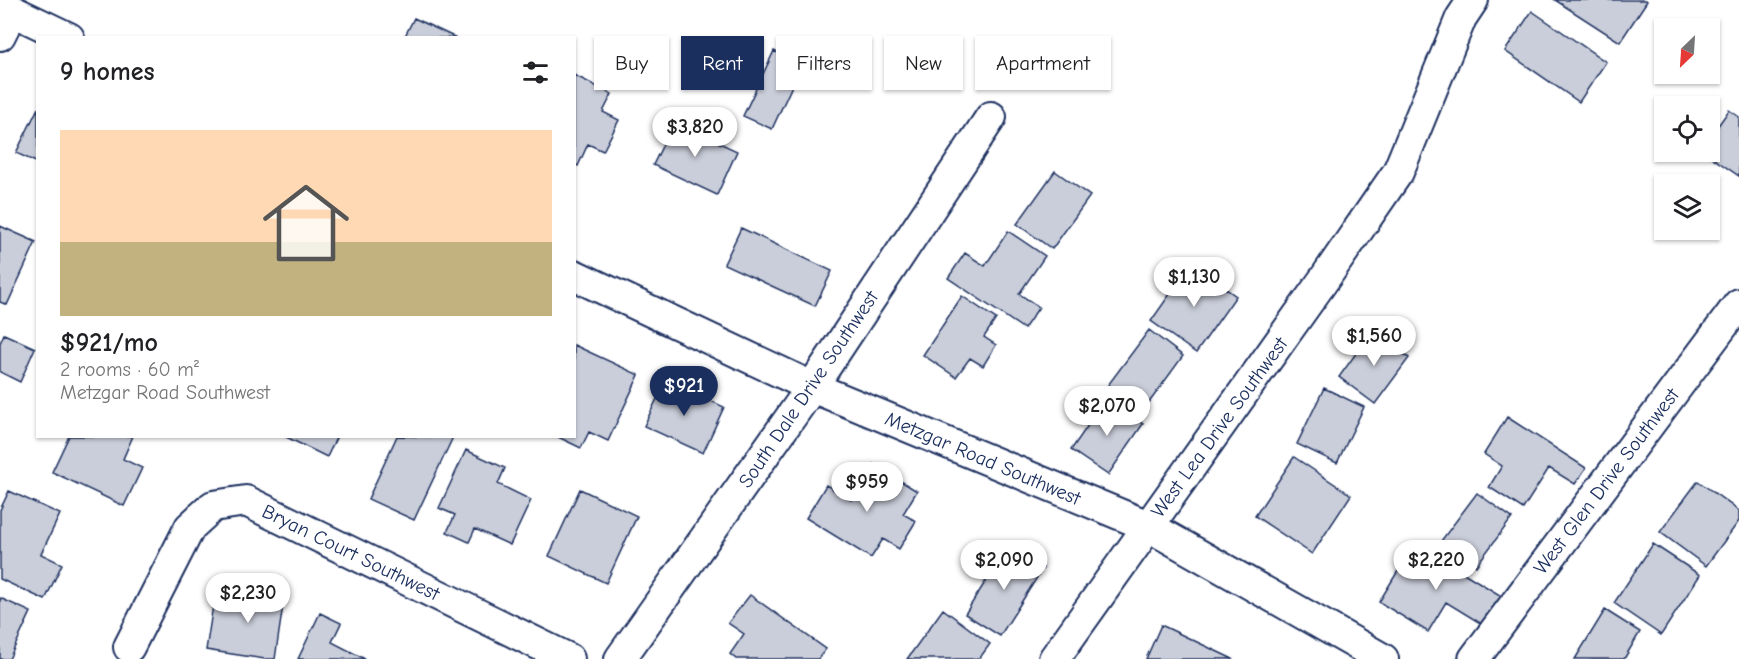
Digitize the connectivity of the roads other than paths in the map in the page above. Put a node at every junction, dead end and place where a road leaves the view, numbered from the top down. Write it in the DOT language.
graph roads {
  1 [pos="1473,0"];
  2 [pos="4,17"];
  3 [pos="63,36"];
  4 [pos="992,117"];
  5 [pos="576,276"];
  6 [pos="1739,304"];
  7 [pos="812,387"];
  8 [pos="1148,526"];
  9 [pos="129,647"];
  10 [pos="569,659"];
  11 [pos="620,659"];
  12 [pos="1054,659"];
  13 [pos="1383,659"];
  14 [pos="1474,659"];
  1 -- 8 [label="street, West Lea Drive Southwest"];
  2 -- 3 [label="street"];
  4 -- 7 [label="street, South Dale Drive Southwest"];
  5 -- 7 [label="street, Metzgar Road Southwest"];
  6 -- 14 [label="street, West Glen Drive Southwest"];
  7 -- 8 [label="street, Metzgar Road Southwest"];
  7 -- 11 [label="street, South Dale Drive Southwest"];
  8 -- 12 [label="street, West Lea Drive Southwest"];
  8 -- 13 [label="street, Metzgar Road Southwest"];
  9 -- 10 [label="street, Bryan Court Southwest"];
}
